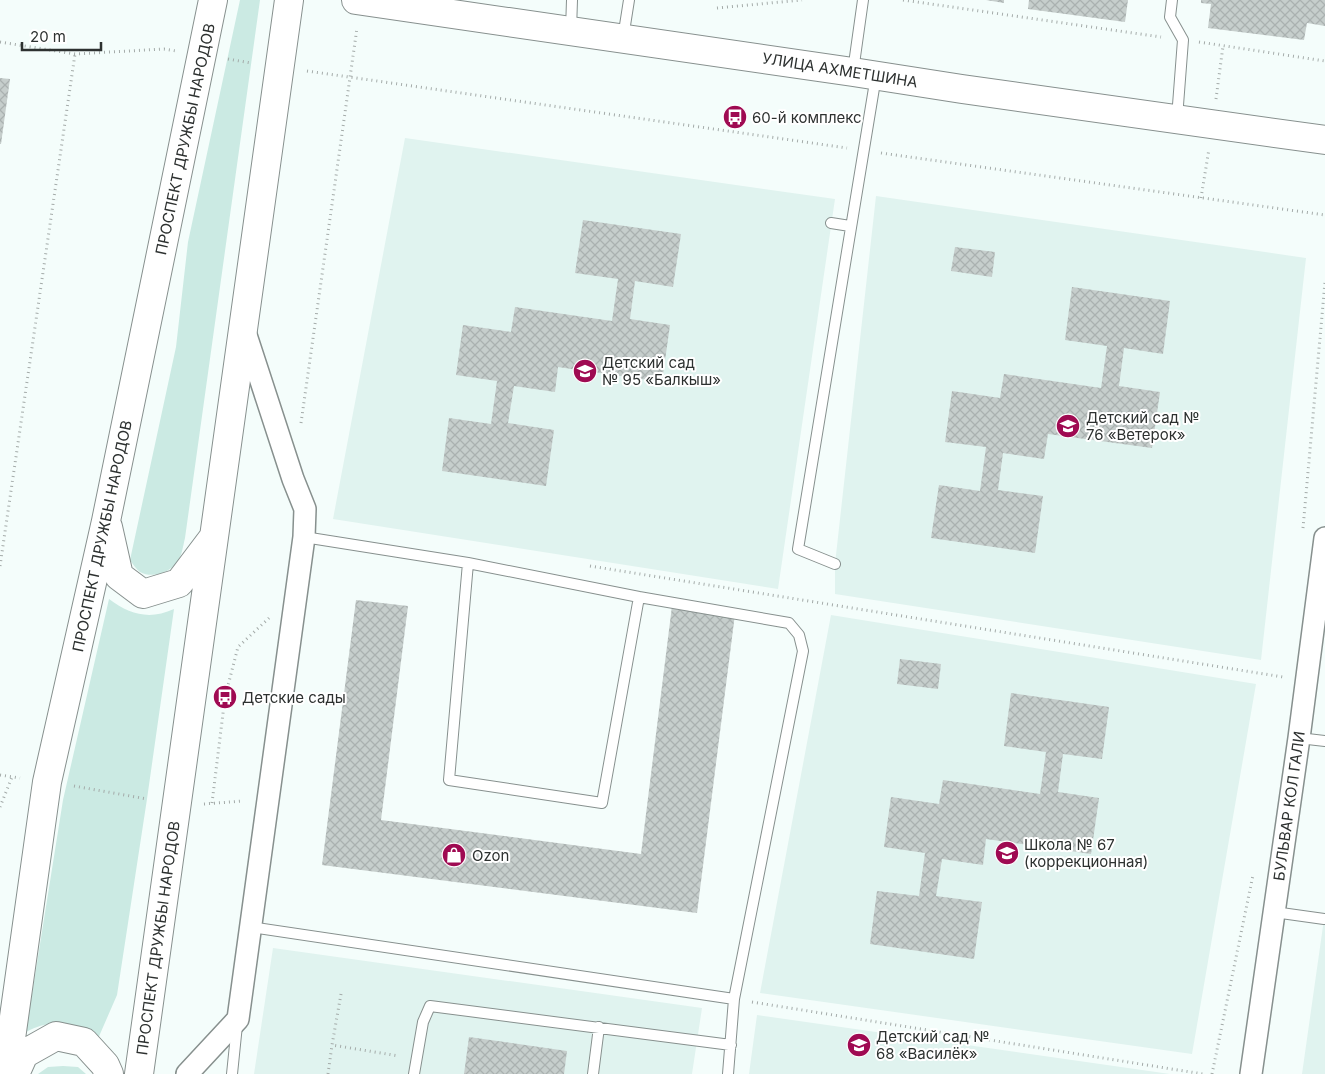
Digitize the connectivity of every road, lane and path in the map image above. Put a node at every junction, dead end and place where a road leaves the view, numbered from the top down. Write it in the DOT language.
graph roads {
  1 [pos="213,0"];
  2 [pos="290,0"];
  3 [pos="356,0"];
  4 [pos="572,0"];
  5 [pos="629,0"];
  6 [pos="802,0"];
  7 [pos="863,0"];
  8 [pos="903,0"];
  9 [pos="1172,0"];
  10 [pos="716,8"];
  11 [pos="571,31"];
  12 [pos="623,38"];
  13 [pos="1183,40"];
  14 [pos="0,42"];
  15 [pos="178,51"];
  16 [pos="75,54"];
  17 [pos="228,59"];
  18 [pos="1325,60"];
  19 [pos="251,63"];
  20 [pos="306,71"];
  21 [pos="865,74"];
  22 [pos="1177,119"];
  23 [pos="1325,140"];
  24 [pos="864,151"];
  25 [pos="1325,215"];
  26 [pos="831,223"];
  27 [pos="850,226"];
  28 [pos="1325,282"];
  29 [pos="244,326"];
  30 [pos="106,520"];
  31 [pos="1302,532"];
  32 [pos="214,537"];
  33 [pos="304,537"];
  34 [pos="1325,538"];
  35 [pos="468,563"];
  36 [pos="835,564"];
  37 [pos="0,566"];
  38 [pos="589,566"];
  39 [pos="639,597"];
  40 [pos="273,614"];
  41 [pos="1290,678"];
  42 [pos="1299,738"];
  43 [pos="1325,741"];
  44 [pos="12,777"];
  45 [pos="67,785"];
  46 [pos="147,799"];
  47 [pos="243,801"];
  48 [pos="212,803"];
  49 [pos="203,804"];
  50 [pos="0,807"];
  51 [pos="1254,870"];
  52 [pos="1274,912"];
  53 [pos="1324,919"];
  54 [pos="251,927"];
  55 [pos="341,994"];
  56 [pos="734,999"];
  57 [pos="238,1019"];
  58 [pos="599,1027"];
  59 [pos="332,1045"];
  60 [pos="731,1045"];
  61 [pos="417,1059"];
  62 [pos="6,1074"];
  63 [pos="15,1074"];
  64 [pos="108,1074"];
  65 [pos="139,1074"];
  66 [pos="187,1074"];
  67 [pos="232,1074"];
  68 [pos="328,1074"];
  69 [pos="414,1074"];
  70 [pos="593,1074"];
  71 [pos="728,1074"];
  72 [pos="1203,1074"];
  73 [pos="1212,1074"];
  74 [pos="1250,1074"];
  1 -- 30 [label="main road, ПРОСПЕКТ ДРУЖБЫ НАРОДОВ"];
  2 -- 29 [label="main road, ПРОСПЕКТ ДРУЖБЫ НАРОДОВ"];
  3 -- 11 [label="main road, УЛИЦА АХМЕТШИНА"];
  4 -- 11 [label="lane"];
  5 -- 12 [label="lane"];
  6 -- 10 [label="path"];
  7 -- 21 [label="lane"];
  8 -- 13 [label="path"];
  9 -- 13 [label="lane"];
  11 -- 12 [label="main road, УЛИЦА АХМЕТШИНА"];
  12 -- 21 [label="main road, УЛИЦА АХМЕТШИНА"];
  13 -- 18 [label="path"];
  13 -- 22 [label="lane"];
  14 -- 16 [label="path"];
  15 -- 16 [label="path"];
  16 -- 37 [label="path"];
  17 -- 19 [label="path"];
  20 -- 24 [label="path"];
  21 -- 22 [label="main road, УЛИЦА АХМЕТШИНА"];
  21 -- 24 [label="lane"];
  22 -- 23 [label="main road, УЛИЦА АХМЕТШИНА"];
  24 -- 25 [label="path"];
  24 -- 27 [label="lane"];
  26 -- 27 [label="lane"];
  27 -- 36 [label="lane"];
  28 -- 31 [label="path"];
  29 -- 32 [label="main road, ПРОСПЕКТ ДРУЖБЫ НАРОДОВ"];
  29 -- 33 [label="street"];
  30 -- 32 [label="main road"];
  30 -- 62 [label="main road, ПРОСПЕКТ ДРУЖБЫ НАРОДОВ"];
  32 -- 65 [label="main road, ПРОСПЕКТ ДРУЖБЫ НАРОДОВ"];
  33 -- 35 [label="lane"];
  33 -- 54 [label="street"];
  34 -- 42 [label="street, БУЛЬВАР КОЛ ГАЛИ"];
  35 -- 39 [label="lane"];
  35 -- 39 [label="lane"];
  38 -- 41 [label="path"];
  39 -- 56 [label="lane"];
  40 -- 48 [label="path"];
  42 -- 43 [label="lane"];
  42 -- 52 [label="street, БУЛЬВАР КОЛ ГАЛИ"];
  44 -- 50 [label="path"];
  45 -- 46 [label="path"];
  47 -- 48 [label="path"];
  48 -- 49 [label="path"];
  51 -- 73 [label="path"];
  52 -- 53 [label="lane"];
  52 -- 74 [label="street, БУЛЬВАР КОЛ ГАЛИ"];
  54 -- 56 [label="lane"];
  54 -- 57 [label="street"];
  55 -- 59 [label="path"];
  56 -- 60 [label="lane"];
  56 -- 72 [label="path"];
  57 -- 66 [label="street"];
  57 -- 67 [label="lane"];
  58 -- 60 [label="lane"];
  58 -- 61 [label="lane"];
  58 -- 70 [label="lane"];
  59 -- 61 [label="path"];
  59 -- 68 [label="path"];
  60 -- 71 [label="lane"];
  61 -- 69 [label="lane"];
  63 -- 64 [label="main road"];
}
